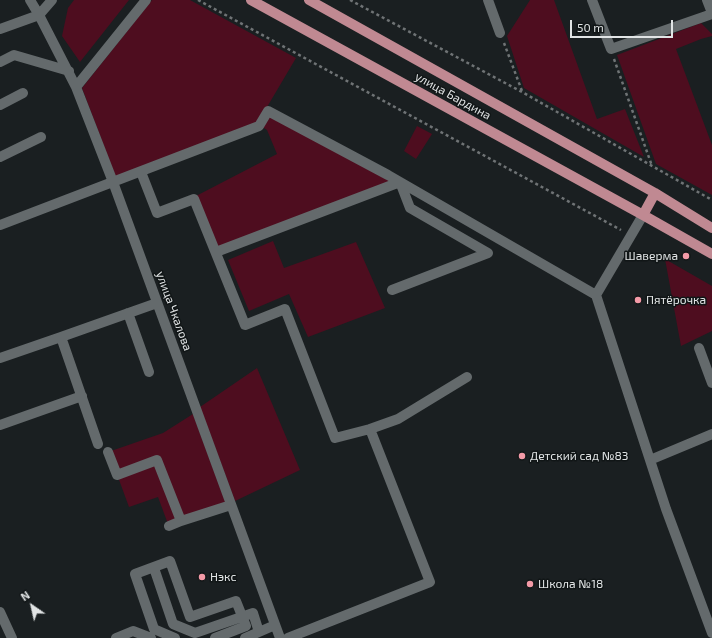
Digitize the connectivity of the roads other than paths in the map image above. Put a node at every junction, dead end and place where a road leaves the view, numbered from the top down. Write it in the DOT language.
graph roads {
  1 [pos="30,0"];
  2 [pos="52,0"];
  3 [pos="146,0"];
  4 [pos="251,0"];
  5 [pos="309,0"];
  6 [pos="488,0"];
  7 [pos="592,0"];
  8 [pos="707,0"];
  9 [pos="712,14"];
  10 [pos="39,15"];
  11 [pos="0,29"];
  12 [pos="500,33"];
  13 [pos="0,62"];
  14 [pos="69,71"];
  15 [pos="76,87"];
  16 [pos="23,94"];
  17 [pos="0,105"];
  18 [pos="40,138"];
  19 [pos="0,157"];
  20 [pos="141,172"];
  21 [pos="113,182"];
  22 [pos="400,182"];
  23 [pos="655,193"];
  24 [pos="643,215"];
  25 [pos="0,225"];
  26 [pos="712,228"];
  27 [pos="216,252"];
  28 [pos="712,254"];
  29 [pos="392,290"];
  30 [pos="596,295"];
  31 [pos="157,303"];
  32 [pos="128,313"];
  33 [pos="61,337"];
  34 [pos="699,348"];
  35 [pos="0,358"];
  36 [pos="149,372"];
  37 [pos="467,377"];
  38 [pos="712,383"];
  39 [pos="82,396"];
  40 [pos="0,425"];
  41 [pos="370,429"];
  42 [pos="712,434"];
  43 [pos="98,444"];
  44 [pos="108,452"];
  45 [pos="650,460"];
  46 [pos="231,505"];
  47 [pos="181,521"];
  48 [pos="169,526"];
  49 [pos="154,568"];
  50 [pos="0,612"];
  51 [pos="242,617"];
  52 [pos="276,625"];
  53 [pos="259,632"];
  54 [pos="712,633"];
  55 [pos="12,638"];
  56 [pos="116,638"];
  57 [pos="151,638"];
  58 [pos="175,638"];
  59 [pos="215,638"];
  60 [pos="245,638"];
  61 [pos="280,638"];
  62 [pos="288,638"];
  1 -- 10 [label="street, улица Чкалова"];
  2 -- 10 [label="street"];
  3 -- 15 [label="street"];
  4 -- 24 [label="main road, улица Бардина"];
  5 -- 23 [label="main road, улица Бардина"];
  6 -- 12 [label="street"];
  7 -- 9 [label="street"];
  8 -- 9 [label="street"];
  10 -- 11 [label="street"];
  10 -- 14 [label="street, улица Чкалова"];
  13 -- 14 [label="street"];
  14 -- 15 [label="street, улица Чкалова"];
  15 -- 21 [label="street, улица Чкалова"];
  16 -- 17 [label="street"];
  18 -- 19 [label="street"];
  20 -- 21 [label="street"];
  20 -- 22 [label="street"];
  20 -- 27 [label="street"];
  21 -- 25 [label="street"];
  21 -- 31 [label="street, улица Чкалова"];
  22 -- 27 [label="street"];
  22 -- 29 [label="street"];
  22 -- 30 [label="street"];
  23 -- 24 [label="main road"];
  23 -- 26 [label="main road, улица Бардина"];
  24 -- 28 [label="main road, улица Бардина"];
  24 -- 30 [label="street"];
  27 -- 41 [label="street"];
  30 -- 45 [label="street"];
  31 -- 32 [label="street"];
  31 -- 46 [label="street, улица Чкалова"];
  32 -- 33 [label="street"];
  32 -- 36 [label="street"];
  33 -- 35 [label="street"];
  33 -- 39 [label="street"];
  34 -- 38 [label="street"];
  37 -- 41 [label="street"];
  39 -- 40 [label="street"];
  39 -- 43 [label="street"];
  41 -- 62 [label="street"];
  42 -- 45 [label="street"];
  44 -- 47 [label="street"];
  45 -- 54 [label="street"];
  46 -- 47 [label="street"];
  46 -- 52 [label="street, улица Чкалова"];
  47 -- 48 [label="street"];
  49 -- 51 [label="street"];
  49 -- 51 [label="street"];
  49 -- 58 [label="street"];
  50 -- 55 [label="street"];
  51 -- 53 [label="street"];
  51 -- 59 [label="street"];
  52 -- 53 [label="street"];
  52 -- 61 [label="street, улица Чкалова"];
  53 -- 60 [label="street"];
  56 -- 57 [label="street"];
}
